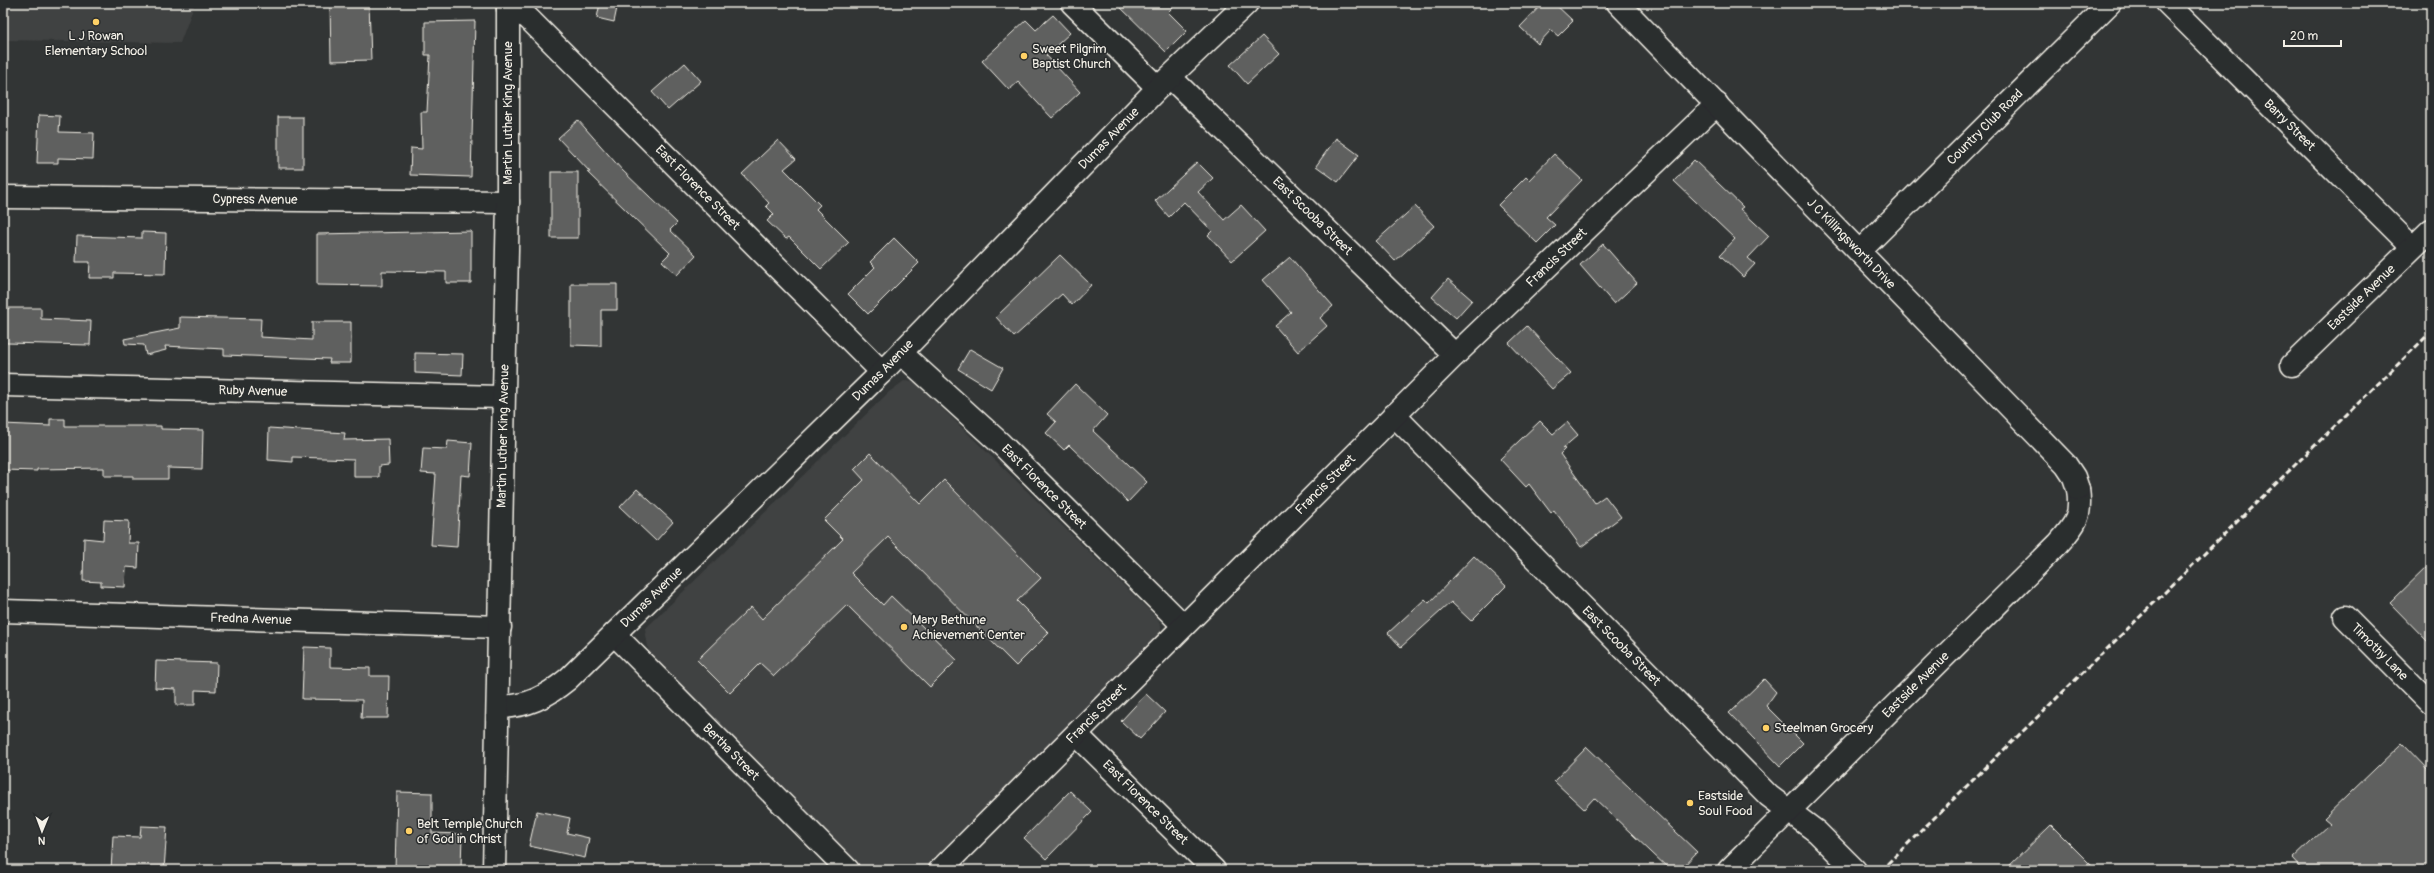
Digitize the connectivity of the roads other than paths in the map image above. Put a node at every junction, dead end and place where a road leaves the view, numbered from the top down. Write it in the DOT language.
graph roads {
  1 [pos="1072,3"];
  2 [pos="1247,3"];
  3 [pos="1618,3"];
  4 [pos="2110,3"];
  5 [pos="2167,3"];
  6 [pos="508,6"];
  7 [pos="1164,82"];
  8 [pos="1717,104"];
  9 [pos="3,197"];
  10 [pos="508,202"];
  11 [pos="2431,230"];
  12 [pos="2412,246"];
  13 [pos="1860,251"];
  14 [pos="901,353"];
  15 [pos="1455,355"];
  16 [pos="2292,365"];
  17 [pos="882,372"];
  18 [pos="3,385"];
  19 [pos="502,397"];
  20 [pos="1394,415"];
  21 [pos="2078,489"];
  22 [pos="3,610"];
  23 [pos="2345,617"];
  24 [pos="1183,625"];
  25 [pos="500,627"];
  26 [pos="614,634"];
  27 [pos="2431,704"];
  28 [pos="498,707"];
  29 [pos="1078,735"];
  30 [pos="1789,811"];
  31 [pos="494,870"];
  32 [pos="848,870"];
  33 [pos="940,870"];
  34 [pos="1214,870"];
  35 [pos="1729,870"];
  36 [pos="1855,870"];
  1 -- 7 [label="street, East Scooba Street"];
  2 -- 7 [label="street, Dumas Avenue"];
  3 -- 8 [label="street, J C Killingsworth Drive"];
  4 -- 13 [label="street, Country Club Road"];
  5 -- 12 [label="street, Barry Street"];
  6 -- 10 [label="street, Martin Luther King Avenue"];
  6 -- 17 [label="street, East Florence Street"];
  7 -- 14 [label="street, Dumas Avenue"];
  7 -- 15 [label="street, East Scooba Street"];
  8 -- 13 [label="street, J C Killingsworth Drive"];
  8 -- 15 [label="street, Francis Street"];
  9 -- 10 [label="street, Cypress Avenue"];
  10 -- 19 [label="street, Martin Luther King Avenue"];
  11 -- 12 [label="street, Eastside Avenue"];
  12 -- 16 [label="street, Eastside Avenue"];
  13 -- 21 [label="street, J C Killingsworth Drive"];
  14 -- 17 [label="street, Dumas Avenue"];
  14 -- 24 [label="street, East Florence Street"];
  15 -- 20 [label="street, Francis Street"];
  17 -- 26 [label="street, Dumas Avenue"];
  18 -- 19 [label="street, Ruby Avenue"];
  19 -- 25 [label="street, Martin Luther King Avenue"];
  20 -- 24 [label="street, Francis Street"];
  20 -- 30 [label="street, East Scooba Street"];
  21 -- 30 [label="street, Eastside Avenue"];
  22 -- 25 [label="street, Fredna Avenue"];
  23 -- 27 [label="street, Timothy Lane"];
  24 -- 29 [label="street, Francis Street"];
  25 -- 28 [label="street, Martin Luther King Avenue"];
  26 -- 28 [label="street, Dumas Avenue"];
  26 -- 32 [label="street, Bertha Street"];
  28 -- 31 [label="street, Martin Luther King Avenue"];
  29 -- 33 [label="street, Francis Street"];
  29 -- 34 [label="street, East Florence Street"];
  30 -- 35 [label="street, Eastside Avenue"];
  30 -- 36 [label="street, East Scooba Street"];
}
